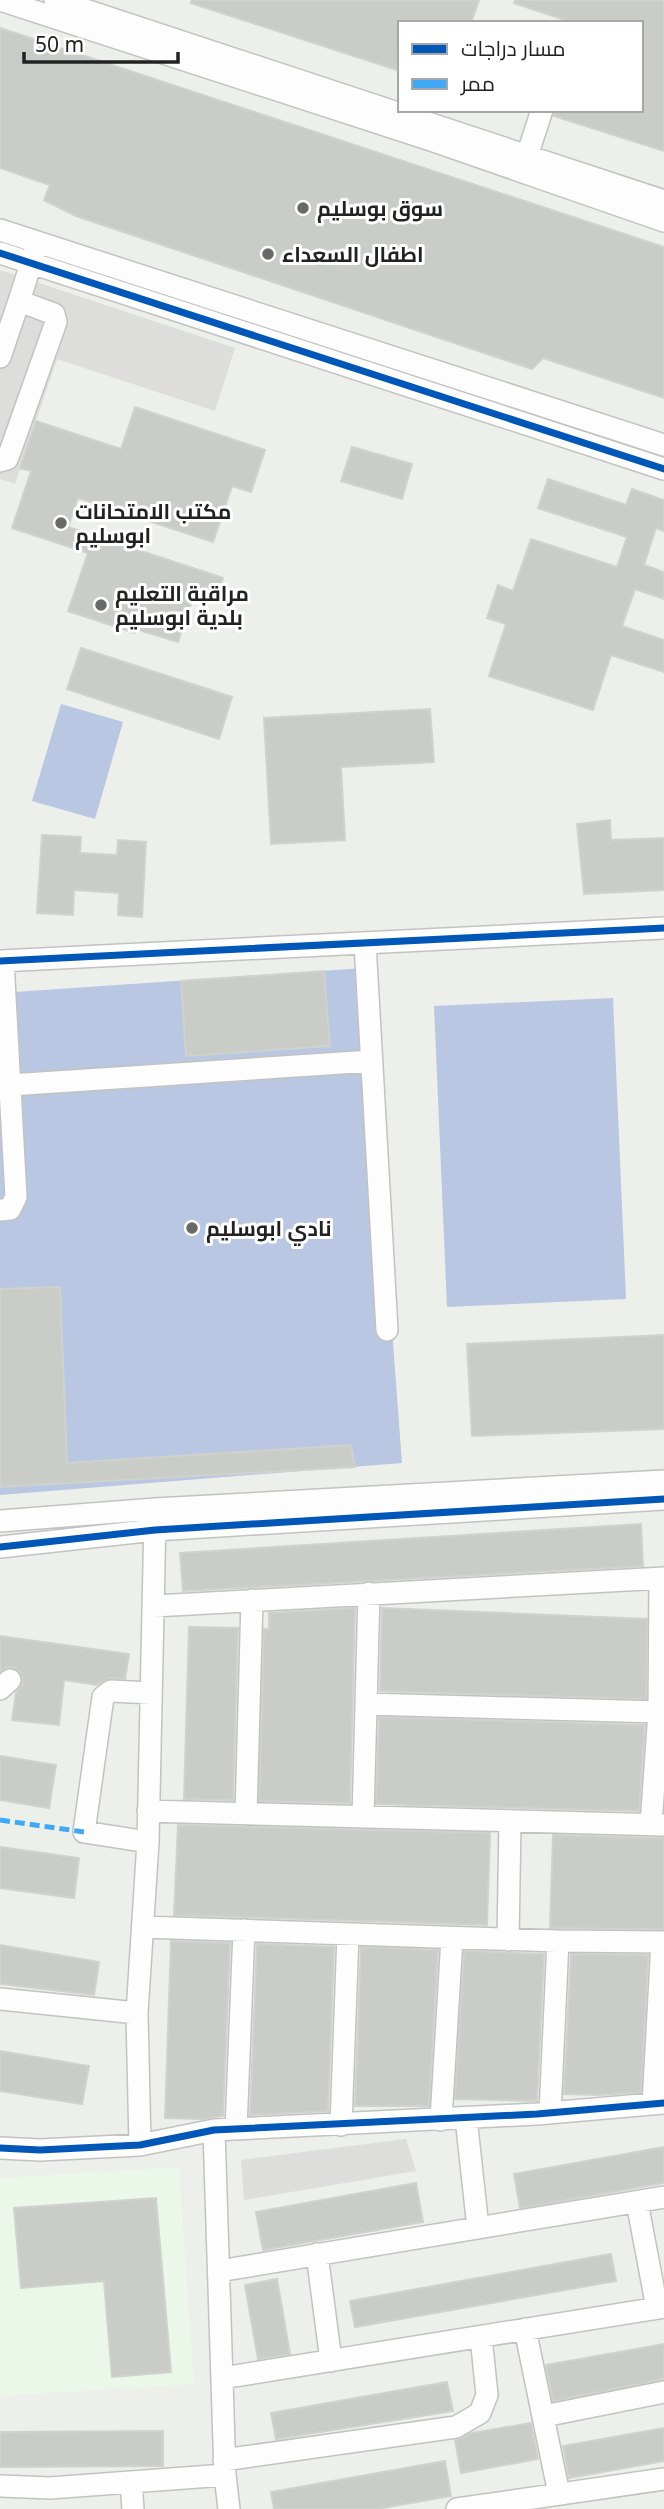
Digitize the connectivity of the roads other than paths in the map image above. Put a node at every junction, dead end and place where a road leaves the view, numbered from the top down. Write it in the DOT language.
graph roads {
  1 [pos="0,0"];
  2 [pos="49,4"];
  3 [pos="541,112"];
  4 [pos="445,126"];
  5 [pos="527,156"];
  6 [pos="664,201"];
  7 [pos="664,221"];
  8 [pos="0,230"];
  9 [pos="0,253"];
  10 [pos="35,253"];
  11 [pos="19,301"];
  12 [pos="0,357"];
  13 [pos="479,397"];
  14 [pos="664,445"];
  15 [pos="0,461"];
  16 [pos="664,469"];
  17 [pos="664,928"];
  18 [pos="365,943"];
  19 [pos="2,961"];
  20 [pos="372,1061"];
  21 [pos="10,1086"];
  22 [pos="0,1210"];
  23 [pos="387,1330"];
  24 [pos="664,1481"];
  25 [pos="664,1499"];
  26 [pos="155,1520"];
  27 [pos="0,1521"];
  28 [pos="0,1547"];
  29 [pos="662,1578"];
  30 [pos="369,1593"];
  31 [pos="252,1600"];
  32 [pos="154,1606"];
  33 [pos="151,1693"];
  34 [pos="366,1704"];
  35 [pos="659,1712"];
  36 [pos="148,1811"];
  37 [pos="246,1814"];
  38 [pos="363,1817"];
  39 [pos="510,1821"];
  40 [pos="657,1825"];
  41 [pos="148,1842"];
  42 [pos="143,1927"];
  43 [pos="244,1930"];
  44 [pos="348,1934"];
  45 [pos="452,1938"];
  46 [pos="508,1940"];
  47 [pos="558,1941"];
  48 [pos="663,1942"];
  49 [pos="0,1999"];
  50 [pos="136,2013"];
  51 [pos="658,2104"];
  52 [pos="550,2113"];
  53 [pos="466,2118"];
  54 [pos="441,2120"];
  55 [pos="341,2125"];
  56 [pos="236,2129"];
  57 [pos="214,2130"];
  58 [pos="140,2145"];
  59 [pos="0,2148"];
  60 [pos="664,2197"];
  61 [pos="637,2202"];
  62 [pos="478,2228"];
  63 [pos="317,2255"];
  64 [pos="219,2271"];
  65 [pos="661,2308"];
  66 [pos="525,2329"];
  67 [pos="481,2337"];
  68 [pos="331,2361"];
  69 [pos="222,2378"];
  70 [pos="664,2392"];
  71 [pos="544,2416"];
  72 [pos="225,2467"];
  73 [pos="664,2479"];
  74 [pos="131,2482"];
  75 [pos="0,2486"];
  76 [pos="559,2494"];
  77 [pos="50,2499"];
  78 [pos="133,2509"];
  79 [pos="229,2509"];
  80 [pos="457,2509"];
  1 -- 2 [label="street"];
  2 -- 4 [label="street"];
  3 -- 5 [label="street"];
  4 -- 5 [label="street"];
  4 -- 7 [label="street"];
  5 -- 6 [label="street"];
  8 -- 10 [label="street"];
  9 -- 10 [label="street"];
  10 -- 11 [label="street"];
  10 -- 13 [label="street"];
  11 -- 12 [label="street"];
  11 -- 15 [label="street"];
  13 -- 14 [label="street"];
  13 -- 16 [label="street"];
  17 -- 18 [label="street"];
  18 -- 19 [label="street"];
  18 -- 20 [label="street"];
  19 -- 21 [label="street"];
  20 -- 21 [label="street"];
  20 -- 23 [label="street"];
  21 -- 22 [label="street"];
  24 -- 26 [label="street"];
  25 -- 26 [label="street"];
  26 -- 27 [label="street"];
  26 -- 28 [label="street"];
  26 -- 32 [label="street"];
  29 -- 30 [label="street"];
  29 -- 35 [label="street"];
  30 -- 31 [label="street"];
  30 -- 34 [label="street"];
  31 -- 32 [label="street"];
  31 -- 37 [label="street"];
  32 -- 33 [label="street"];
  33 -- 36 [label="street"];
  33 -- 41 [label="street"];
  34 -- 35 [label="street"];
  34 -- 38 [label="street"];
  35 -- 40 [label="street"];
  36 -- 37 [label="street"];
  36 -- 41 [label="street"];
  37 -- 38 [label="street"];
  38 -- 39 [label="street"];
  39 -- 40 [label="street"];
  39 -- 46 [label="street"];
  41 -- 42 [label="street"];
  42 -- 43 [label="street"];
  42 -- 50 [label="street"];
  43 -- 44 [label="street"];
  43 -- 56 [label="street"];
  44 -- 45 [label="street"];
  44 -- 55 [label="street"];
  45 -- 46 [label="street"];
  45 -- 54 [label="street"];
  46 -- 47 [label="street"];
  47 -- 48 [label="street"];
  47 -- 52 [label="street"];
  48 -- 51 [label="street"];
  49 -- 50 [label="street"];
  50 -- 58 [label="street"];
  51 -- 52 [label="street"];
  52 -- 53 [label="street"];
  53 -- 54 [label="street"];
  53 -- 62 [label="street"];
  54 -- 55 [label="street"];
  55 -- 56 [label="street"];
  56 -- 57 [label="street"];
  57 -- 58 [label="street"];
  57 -- 64 [label="street"];
  58 -- 59 [label="street"];
  60 -- 61 [label="street"];
  61 -- 62 [label="street"];
  61 -- 65 [label="street"];
  62 -- 63 [label="street"];
  63 -- 64 [label="street"];
  63 -- 68 [label="street"];
  64 -- 69 [label="street"];
  65 -- 66 [label="street"];
  66 -- 67 [label="street"];
  66 -- 71 [label="street"];
  67 -- 68 [label="street"];
  67 -- 72 [label="street"];
  68 -- 69 [label="street"];
  69 -- 72 [label="street"];
  70 -- 71 [label="street"];
  71 -- 76 [label="street"];
  72 -- 74 [label="street"];
  72 -- 79 [label="street"];
  73 -- 76 [label="street"];
  74 -- 77 [label="street"];
  74 -- 78 [label="street"];
  75 -- 77 [label="street"];
  76 -- 80 [label="street"];
}
